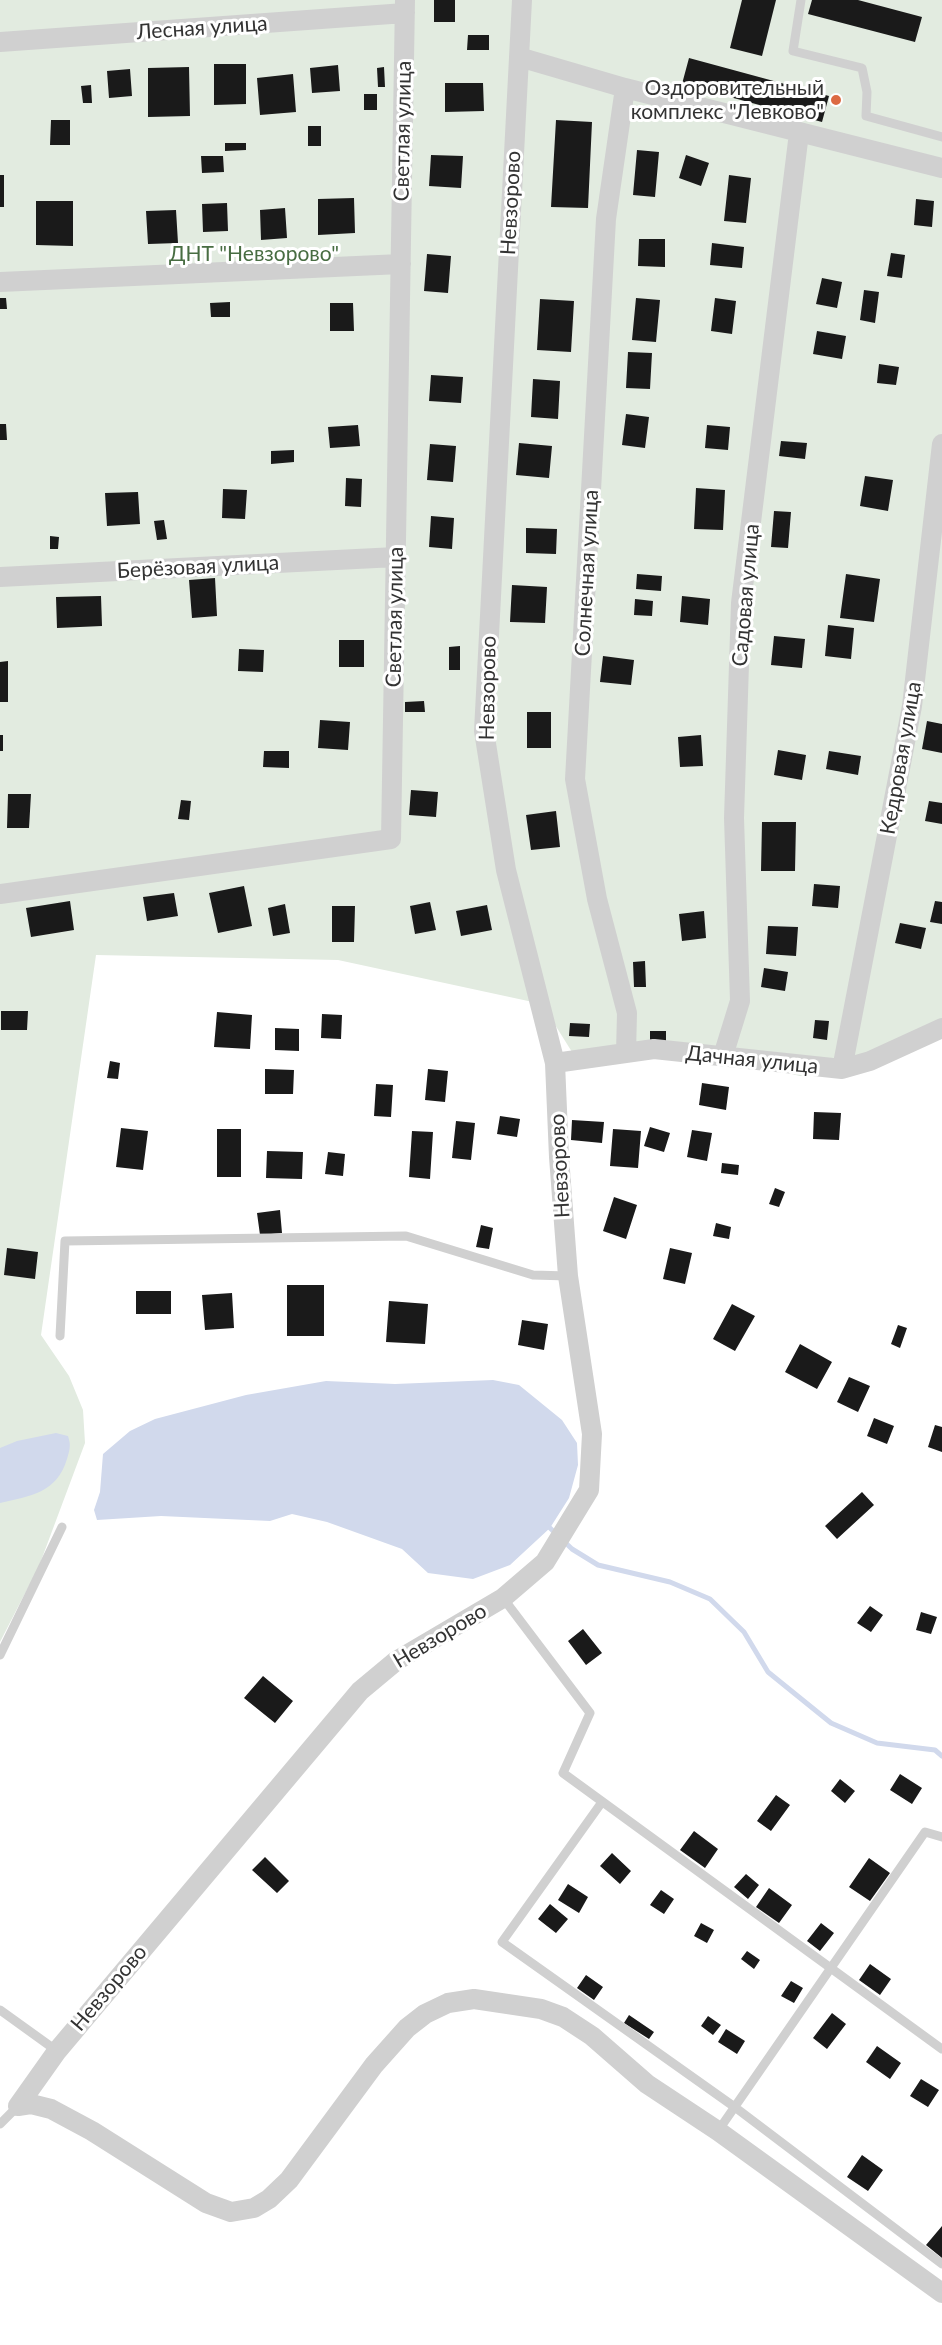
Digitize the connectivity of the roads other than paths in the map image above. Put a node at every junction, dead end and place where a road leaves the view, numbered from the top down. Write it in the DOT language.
graph roads {
  1 [pos="522,0"];
  2 [pos="801,0"];
  3 [pos="405,7"];
  4 [pos="0,42"];
  5 [pos="519,57"];
  6 [pos="625,88"];
  7 [pos="799,133"];
  8 [pos="942,137"];
  9 [pos="942,168"];
  10 [pos="401,264"];
  11 [pos="0,282"];
  12 [pos="942,444"];
  13 [pos="396,556"];
  14 [pos="0,577"];
  15 [pos="0,894"];
  16 [pos="942,1028"];
  17 [pos="626,1053"];
  18 [pos="723,1056"];
  19 [pos="555,1063"];
  20 [pos="842,1070"];
  21 [pos="568,1276"];
  22 [pos="60,1336"];
  23 [pos="62,1527"];
  24 [pos="502,1598"];
  25 [pos="0,1655"];
  26 [pos="602,1802"];
  27 [pos="942,1837"];
  28 [pos="832,1969"];
  29 [pos="0,2010"];
  30 [pos="942,2049"];
  31 [pos="57,2051"];
  32 [pos="18,2106"];
  33 [pos="736,2108"];
  34 [pos="0,2124"];
  35 [pos="718,2131"];
  36 [pos="942,2264"];
  37 [pos="942,2293"];
  1 -- 5 [label="street, Невзорово"];
  2 -- 8 [label="lane"];
  3 -- 4 [label="street, Лесная улица"];
  3 -- 10 [label="street, Светлая улица"];
  5 -- 6 [label="street"];
  5 -- 19 [label="street, Невзорово"];
  6 -- 7 [label="street"];
  6 -- 17 [label="street, Солнечная улица"];
  7 -- 9 [label="street"];
  7 -- 18 [label="street, Садовая улица"];
  10 -- 11 [label="street"];
  10 -- 13 [label="street, Светлая улица"];
  12 -- 20 [label="street, Кедровая улица"];
  13 -- 14 [label="street, Берёзовая улица"];
  13 -- 15 [label="street, Светлая улица"];
  16 -- 20 [label="street, Дачная улица"];
  17 -- 18 [label="street, Дачная улица"];
  17 -- 19 [label="street, Дачная улица"];
  18 -- 20 [label="street, Дачная улица"];
  19 -- 21 [label="street, Невзорово"];
  21 -- 22 [label="lane"];
  21 -- 24 [label="street, Невзорово"];
  23 -- 25 [label="lane"];
  24 -- 26 [label="lane"];
  24 -- 31 [label="street, Невзорово"];
  26 -- 28 [label="lane"];
  26 -- 33 [label="lane"];
  27 -- 28 [label="lane"];
  28 -- 30 [label="lane"];
  28 -- 33 [label="lane"];
  29 -- 31 [label="lane"];
  31 -- 32 [label="street, Невзорово"];
  32 -- 34 [label="lane"];
  32 -- 35 [label="street"];
  33 -- 35 [label="lane"];
  33 -- 36 [label="lane"];
  35 -- 37 [label="street"];
}
